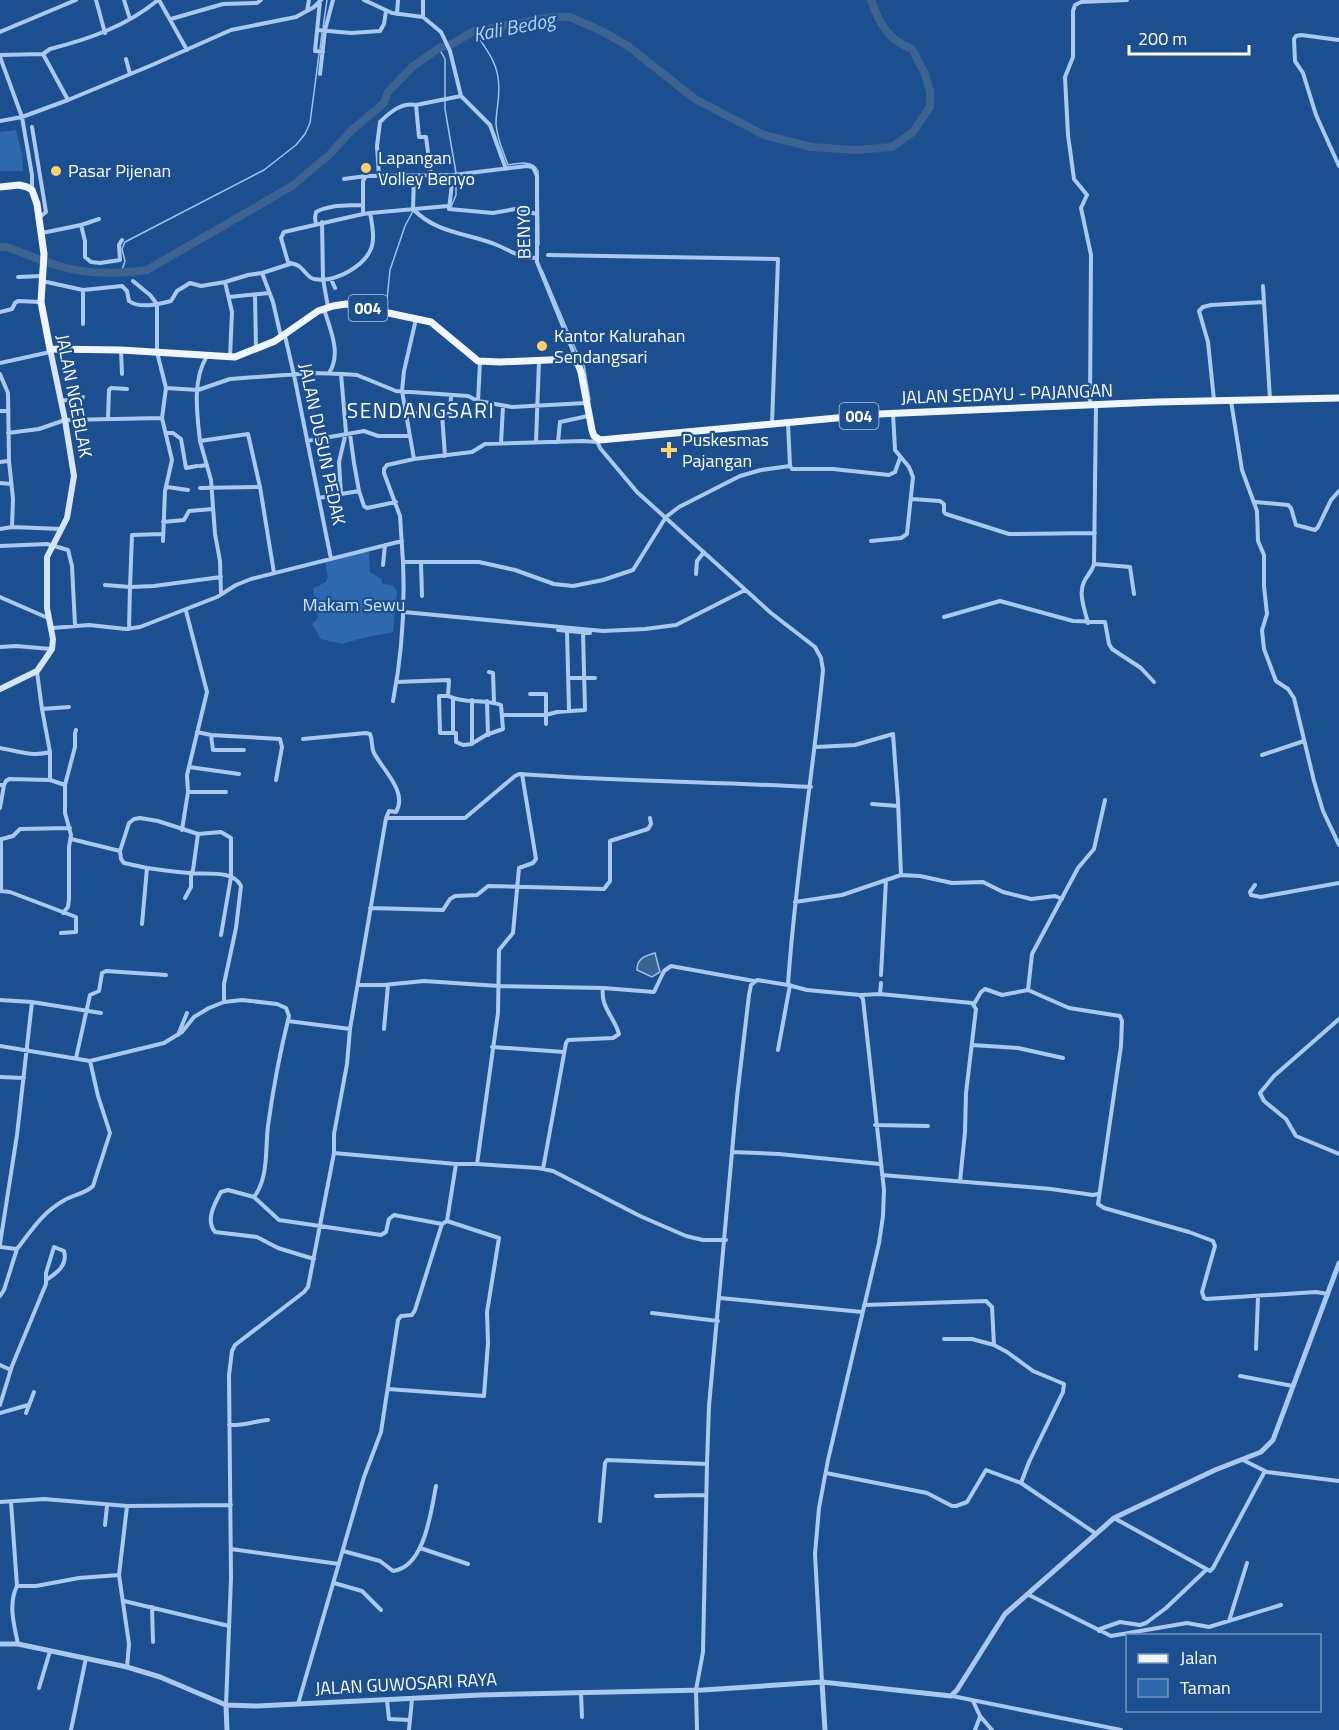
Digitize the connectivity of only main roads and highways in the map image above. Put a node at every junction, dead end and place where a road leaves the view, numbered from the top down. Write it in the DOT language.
graph roads {
  1 [pos="0,187"];
  2 [pos="50,351"];
  3 [pos="1339,398"];
  4 [pos="0,689"];
  1 -- 2 [label="main road, JALAN NGEBLAK"];
  2 -- 3 [label="main road, JALAN SEDAYU - PAJANGAN / 004"];
  2 -- 4 [label="main road, JALAN NGEBLAK"];
}
